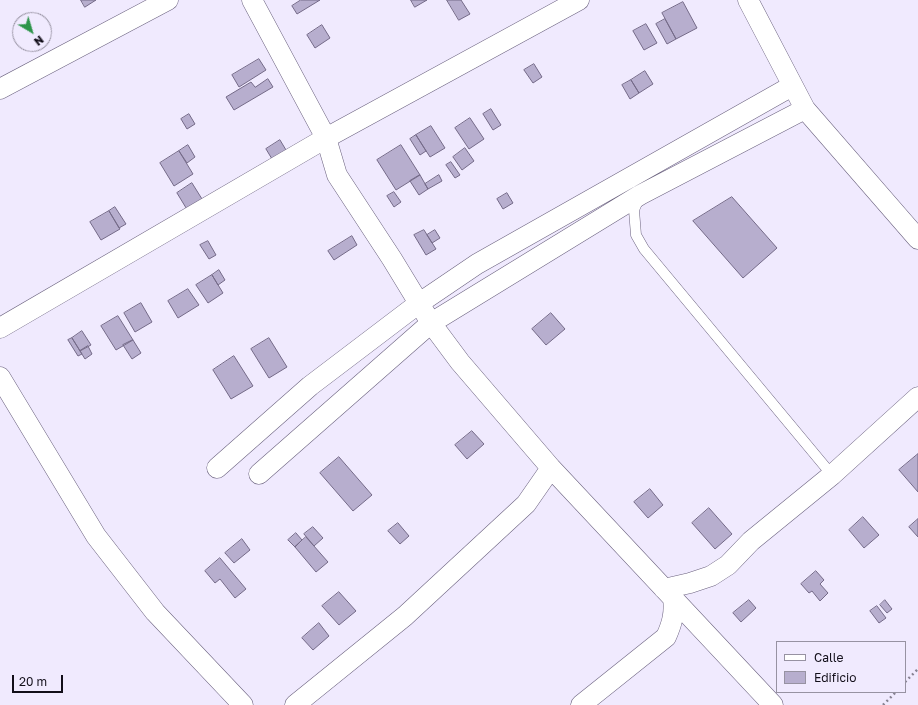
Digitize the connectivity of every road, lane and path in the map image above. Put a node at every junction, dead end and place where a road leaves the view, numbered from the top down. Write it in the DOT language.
graph roads {
  1 [pos="168,0"];
  2 [pos="252,0"];
  3 [pos="579,0"];
  4 [pos="748,0"];
  5 [pos="792,86"];
  6 [pos="0,89"];
  7 [pos="805,109"];
  8 [pos="326,138"];
  9 [pos="640,195"];
  10 [pos="918,240"];
  11 [pos="418,304"];
  12 [pos="430,323"];
  13 [pos="0,328"];
  14 [pos="0,377"];
  15 [pos="918,397"];
  16 [pos="217,468"];
  17 [pos="551,468"];
  18 [pos="259,474"];
  19 [pos="832,475"];
  20 [pos="669,594"];
  21 [pos="918,669"];
  22 [pos="906,681"];
  23 [pos="895,693"];
  24 [pos="243,705"];
  25 [pos="295,705"];
  26 [pos="581,705"];
  27 [pos="773,705"];
  28 [pos="883,705"];
  1 -- 6 [label="street"];
  2 -- 8 [label="street"];
  3 -- 8 [label="street"];
  4 -- 5 [label="street"];
  5 -- 7 [label="street"];
  5 -- 11 [label="street"];
  7 -- 9 [label="street"];
  7 -- 10 [label="street"];
  8 -- 11 [label="street"];
  8 -- 13 [label="street"];
  9 -- 12 [label="street"];
  9 -- 19 [label="lane"];
  11 -- 12 [label="street"];
  11 -- 16 [label="street"];
  12 -- 17 [label="street"];
  12 -- 18 [label="street"];
  14 -- 24 [label="street"];
  15 -- 19 [label="street"];
  17 -- 20 [label="street"];
  17 -- 25 [label="street"];
  19 -- 20 [label="street"];
  20 -- 26 [label="street"];
  20 -- 27 [label="street"];
  21 -- 22 [label="path"];
  23 -- 28 [label="path"];
}
